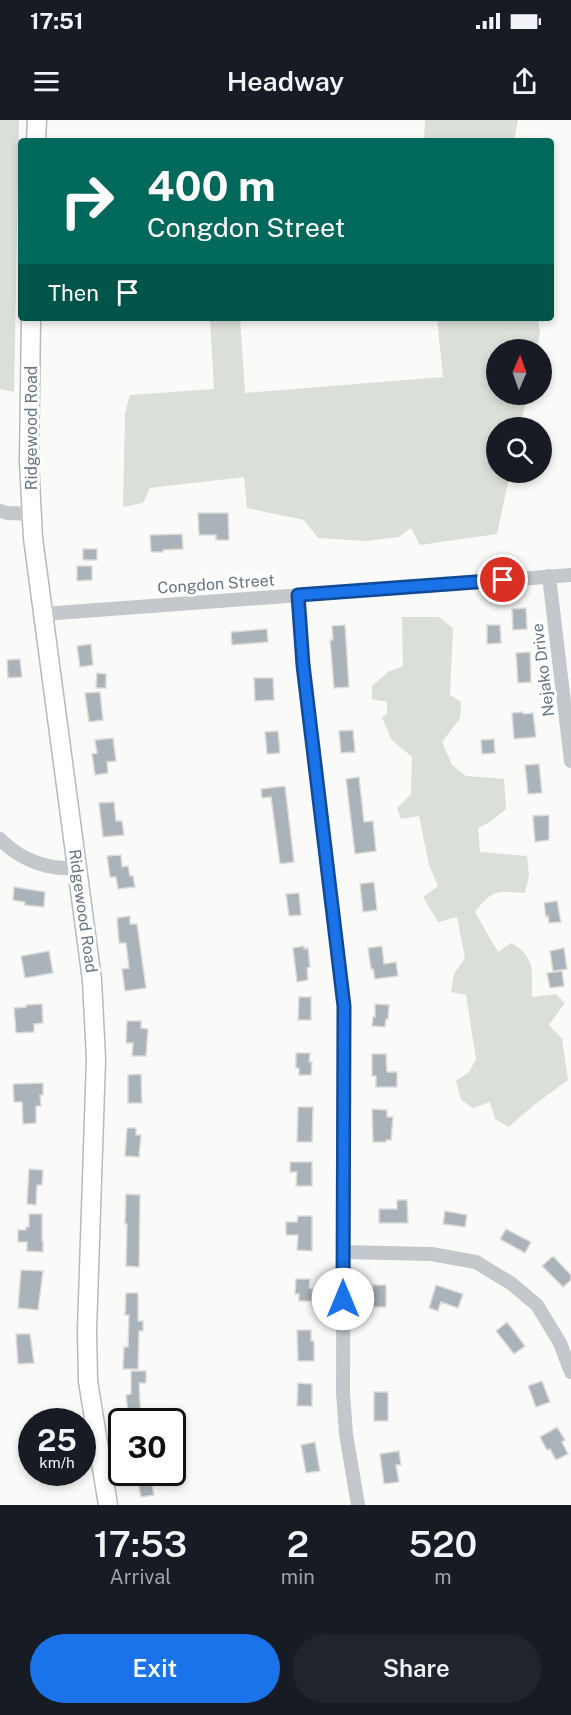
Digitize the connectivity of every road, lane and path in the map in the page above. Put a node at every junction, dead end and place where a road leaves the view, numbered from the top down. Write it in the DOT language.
graph roads {
  1 [pos="37,120"];
  2 [pos="36,138"];
  3 [pos="31,321"];
  4 [pos="0,511"];
  5 [pos="32,514"];
  6 [pos="571,575"];
  7 [pos="549,576"];
  8 [pos="298,595"];
  9 [pos="43,614"];
  10 [pos="571,760"];
  11 [pos="0,839"];
  12 [pos="77,868"];
  13 [pos="344,1252"];
  14 [pos="571,1372"];
  15 [pos="108,1505"];
  16 [pos="357,1505"];
  1 -- 2 [label="main road"];
  3 -- 5 [label="main road, Ridgewood Road"];
  4 -- 5 [label="street"];
  5 -- 9 [label="main road, Ridgewood Road"];
  6 -- 7 [label="street, Congdon Street"];
  7 -- 8 [label="street, Congdon Street"];
  7 -- 10 [label="street, Nejako Drive"];
  8 -- 9 [label="street, Congdon Street"];
  8 -- 13 [label="street"];
  9 -- 12 [label="main road, Ridgewood Road"];
  11 -- 12 [label="street"];
  12 -- 15 [label="main road, Ridgewood Road"];
  13 -- 14 [label="street"];
  13 -- 16 [label="street"];
}
